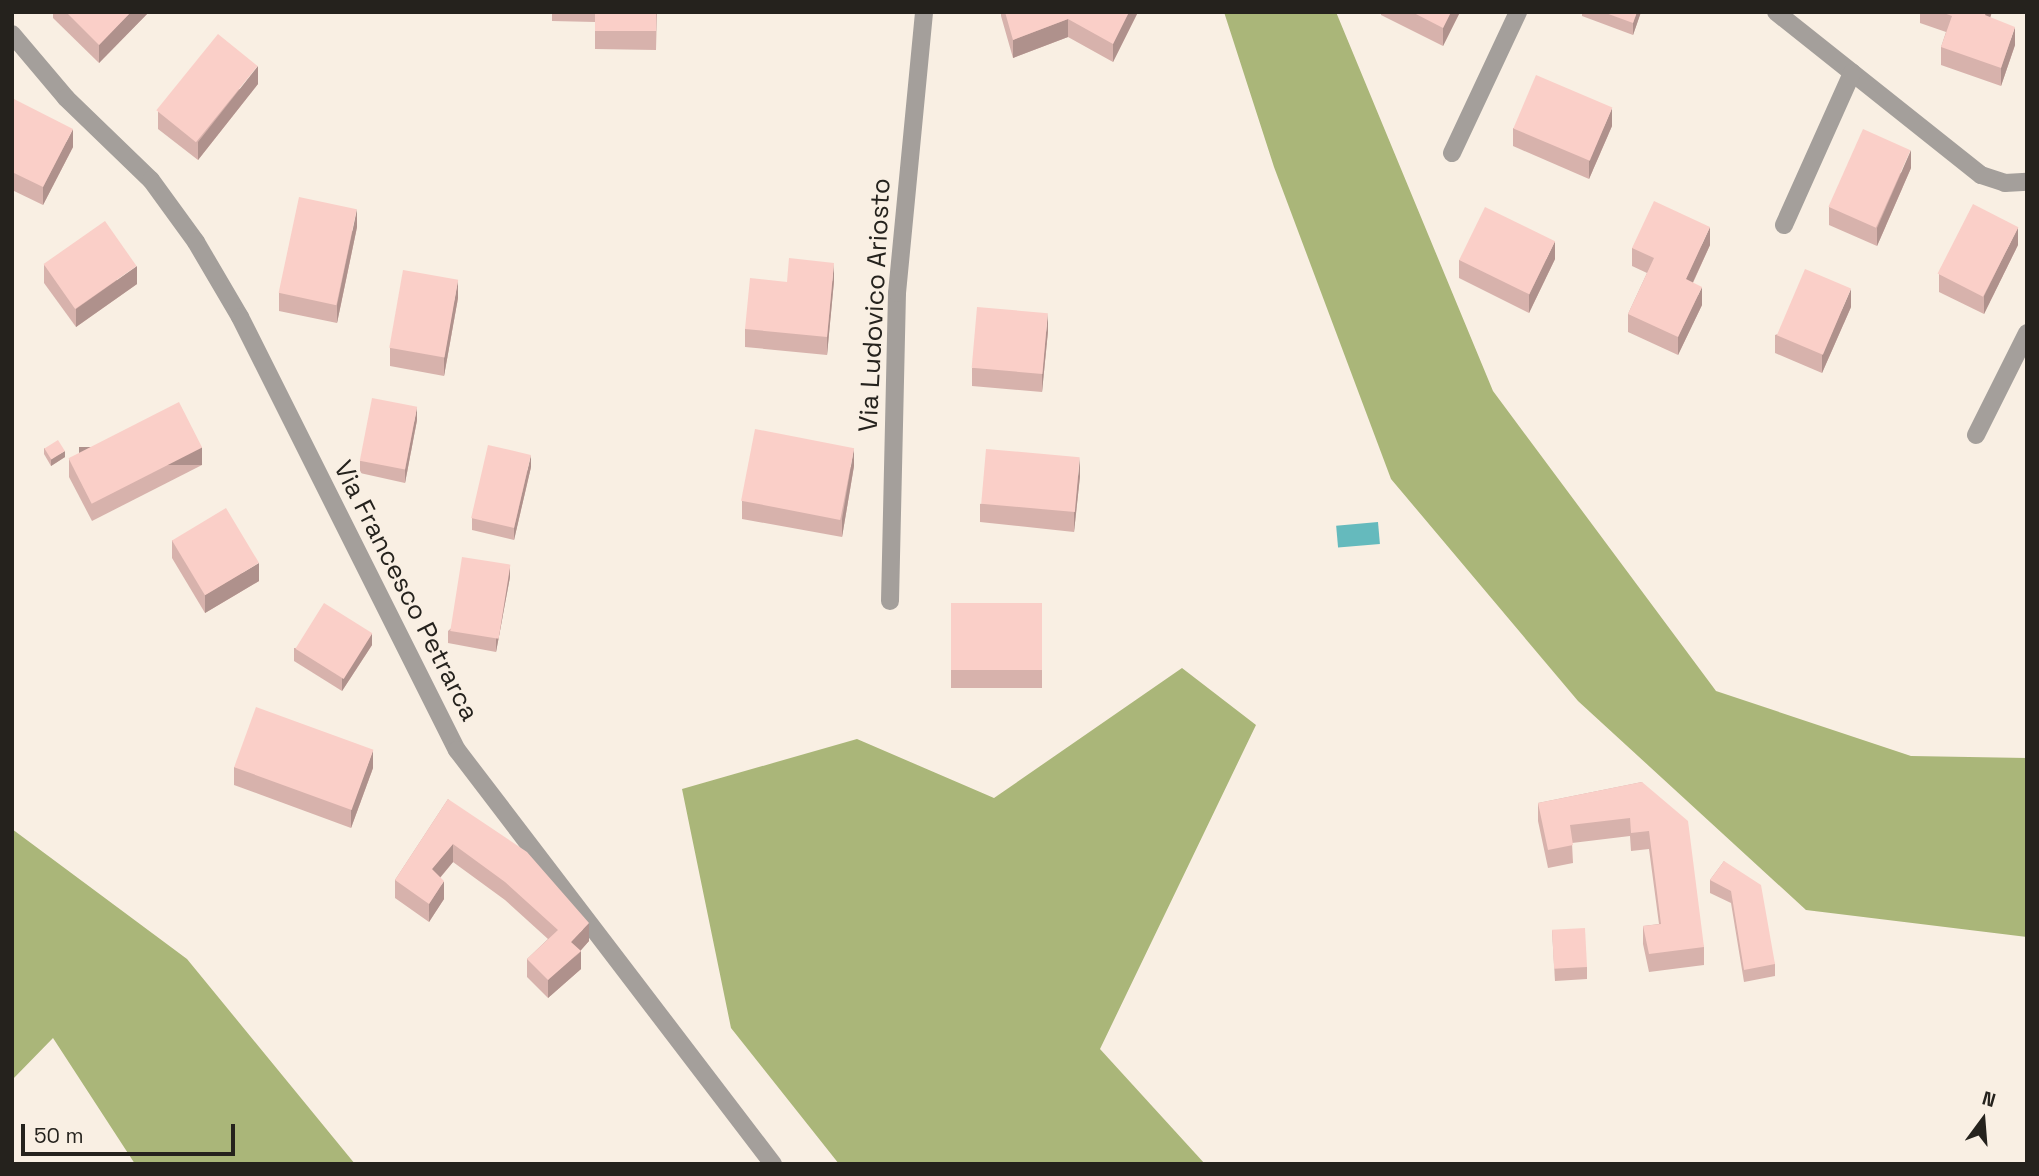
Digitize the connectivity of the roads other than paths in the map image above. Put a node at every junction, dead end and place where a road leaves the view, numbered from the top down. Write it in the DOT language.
graph roads {
  1 [pos="924,12"];
  2 [pos="1518,12"];
  3 [pos="1776,12"];
  4 [pos="12,34"];
  5 [pos="1852,73"];
  6 [pos="1452,153"];
  7 [pos="2027,182"];
  8 [pos="1784,225"];
  9 [pos="2027,333"];
  10 [pos="1976,435"];
  11 [pos="890,601"];
  12 [pos="773,1164"];
  1 -- 11 [label="street, Via Ludovico Ariosto"];
  2 -- 6 [label="street"];
  3 -- 5 [label="street"];
  4 -- 12 [label="street, Via Francesco Petrarca"];
  5 -- 7 [label="street"];
  5 -- 8 [label="street"];
  9 -- 10 [label="street"];
}
